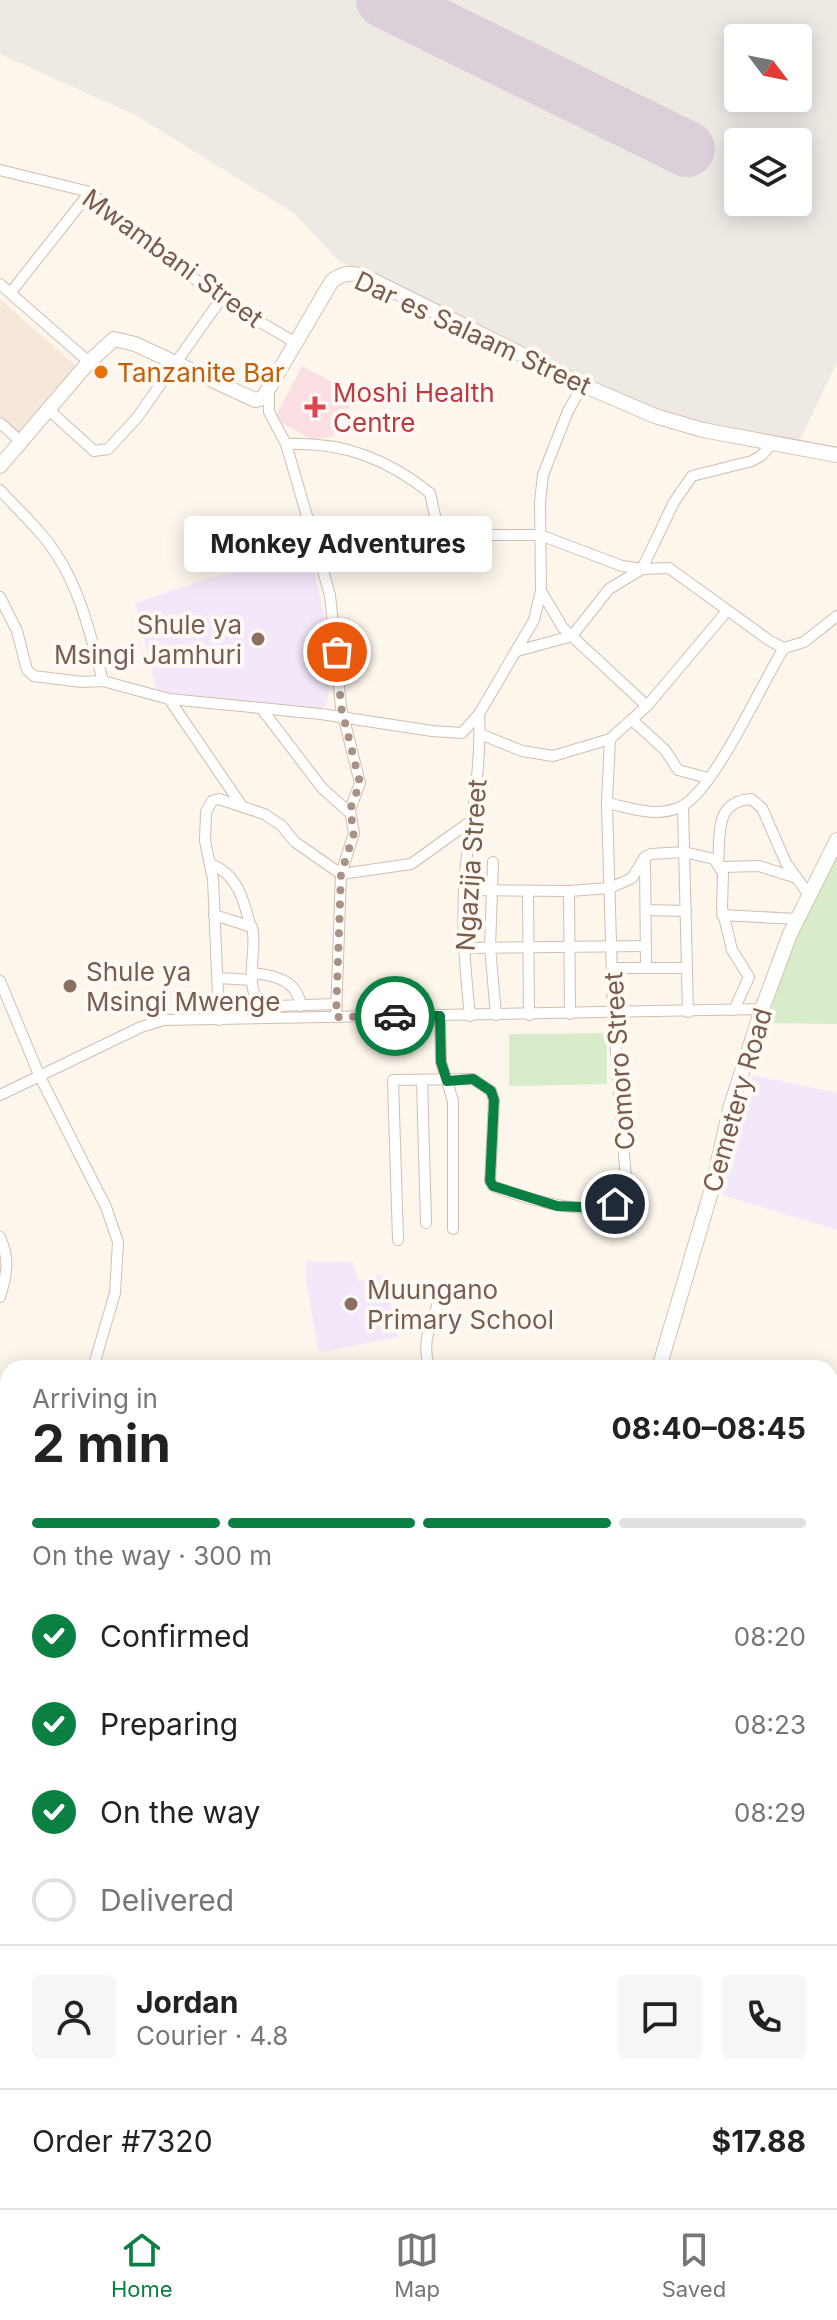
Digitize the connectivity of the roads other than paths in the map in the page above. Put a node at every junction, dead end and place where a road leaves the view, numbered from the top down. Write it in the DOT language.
graph roads {
  1 [pos="0,170"];
  2 [pos="90,192"];
  3 [pos="0,284"];
  4 [pos="11,292"];
  5 [pos="221,299"];
  6 [pos="296,343"];
  7 [pos="89,362"];
  8 [pos="176,363"];
  9 [pos="583,385"];
  10 [pos="269,392"];
  11 [pos="49,410"];
  12 [pos="0,423"];
  13 [pos="20,441"];
  14 [pos="286,444"];
  15 [pos="772,444"];
  16 [pos="837,455"];
  17 [pos="0,466"];
  18 [pos="0,490"];
  19 [pos="439,534"];
  20 [pos="540,535"];
  21 [pos="319,554"];
  22 [pos="642,569"];
  23 [pos="541,591"];
  24 [pos="0,597"];
  25 [pos="727,611"];
  26 [pos="837,616"];
  27 [pos="572,636"];
  28 [pos="784,648"];
  29 [pos="517,651"];
  30 [pos="103,681"];
  31 [pos="339,694"];
  32 [pos="169,699"];
  33 [pos="647,706"];
  34 [pos="261,708"];
  35 [pos="321,714"];
  36 [pos="479,714"];
  37 [pos="344,717"];
  38 [pos="632,720"];
  39 [pos="480,734"];
  40 [pos="610,739"];
  41 [pos="708,778"];
  42 [pos="607,803"];
  43 [pos="243,806"];
  44 [pos="683,806"];
  45 [pos="350,813"];
  46 [pos="471,821"];
  47 [pos="837,840"];
  48 [pos="684,852"];
  49 [pos="645,857"];
  50 [pos="493,862"];
  51 [pos="210,864"];
  52 [pos="720,865"];
  53 [pos="341,874"];
  54 [pos="797,878"];
  55 [pos="610,888"];
  56 [pos="464,890"];
  57 [pos="491,891"];
  58 [pos="528,891"];
  59 [pos="569,891"];
  60 [pos="809,895"];
  61 [pos="646,910"];
  62 [pos="686,911"];
  63 [pos="214,915"];
  64 [pos="722,915"];
  65 [pos="797,919"];
  66 [pos="250,925"];
  67 [pos="568,945"];
  68 [pos="528,946"];
  69 [pos="646,946"];
  70 [pos="490,947"];
  71 [pos="611,947"];
  72 [pos="464,948"];
  73 [pos="612,968"];
  74 [pos="646,968"];
  75 [pos="687,968"];
  76 [pos="252,977"];
  77 [pos="218,978"];
  78 [pos="0,981"];
  79 [pos="336,1004"];
  80 [pos="301,1006"];
  81 [pos="762,1009"];
  82 [pos="734,1010"];
  83 [pos="688,1012"];
  84 [pos="613,1013"];
  85 [pos="570,1014"];
  86 [pos="496,1015"];
  87 [pos="529,1015"];
  88 [pos="440,1016"];
  89 [pos="470,1016"];
  90 [pos="336,1017"];
  91 [pos="219,1020"];
  92 [pos="40,1077"];
  93 [pos="422,1080"];
  94 [pos="447,1081"];
  95 [pos="0,1095"];
  96 [pos="426,1223"];
  97 [pos="453,1229"];
  98 [pos="0,1237"];
  99 [pos="398,1240"];
  100 [pos="439,1290"];
  101 [pos="0,1297"];
  102 [pos="95,1360"];
  103 [pos="427,1360"];
  104 [pos="661,1360"];
  1 -- 2 [label="street, Mwambani Street"];
  2 -- 4 [label="street"];
  2 -- 5 [label="street, Mwambani Street"];
  3 -- 4 [label="street"];
  4 -- 7 [label="street"];
  5 -- 6 [label="street, Mwambani Street"];
  5 -- 8 [label="street"];
  6 -- 9 [label="street, Dar es Salaam Street"];
  6 -- 10 [label="street, Dar es Salaam Street"];
  7 -- 8 [label="street"];
  7 -- 11 [label="street"];
  8 -- 10 [label="street"];
  8 -- 11 [label="street"];
  9 -- 15 [label="street, Dar es Salaam Street"];
  9 -- 20 [label="street"];
  10 -- 14 [label="street"];
  11 -- 13 [label="street"];
  12 -- 13 [label="street"];
  13 -- 17 [label="street"];
  14 -- 19 [label="street"];
  14 -- 21 [label="street"];
  15 -- 16 [label="street, Dar es Salaam Street"];
  15 -- 22 [label="street"];
  18 -- 30 [label="street"];
  19 -- 20 [label="street"];
  19 -- 21 [label="street"];
  20 -- 22 [label="street"];
  20 -- 23 [label="street"];
  21 -- 31 [label="street"];
  22 -- 25 [label="street"];
  22 -- 27 [label="street"];
  23 -- 27 [label="street"];
  23 -- 29 [label="street"];
  24 -- 30 [label="street"];
  25 -- 28 [label="street"];
  25 -- 33 [label="street"];
  26 -- 28 [label="street"];
  27 -- 29 [label="street"];
  27 -- 33 [label="street"];
  28 -- 41 [label="street"];
  29 -- 36 [label="street"];
  30 -- 32 [label="street"];
  31 -- 35 [label="street"];
  31 -- 37 [label="street"];
  32 -- 34 [label="street"];
  32 -- 43 [label="street"];
  33 -- 38 [label="street"];
  34 -- 35 [label="street"];
  34 -- 45 [label="street"];
  35 -- 37 [label="street"];
  36 -- 37 [label="street"];
  36 -- 39 [label="street, Ngazija Street"];
  37 -- 45 [label="street"];
  38 -- 40 [label="street"];
  38 -- 41 [label="street"];
  39 -- 40 [label="street"];
  39 -- 46 [label="street, Ngazija Street"];
  40 -- 42 [label="street, Comoro Street"];
  41 -- 44 [label="street"];
  42 -- 44 [label="street"];
  42 -- 55 [label="street, Comoro Street"];
  43 -- 51 [label="street"];
  43 -- 53 [label="street"];
  44 -- 48 [label="street"];
  45 -- 53 [label="street"];
  46 -- 53 [label="street"];
  46 -- 56 [label="street, Ngazija Street"];
  47 -- 60 [label="street, Cemetery Road"];
  48 -- 49 [label="street"];
  48 -- 52 [label="street"];
  48 -- 62 [label="street"];
  49 -- 55 [label="street"];
  49 -- 61 [label="street"];
  50 -- 57 [label="street"];
  51 -- 63 [label="street"];
  51 -- 66 [label="street"];
  52 -- 54 [label="street"];
  52 -- 54 [label="street"];
  52 -- 64 [label="street"];
  53 -- 79 [label="street"];
  54 -- 60 [label="street"];
  55 -- 59 [label="street"];
  55 -- 71 [label="street, Comoro Street"];
  56 -- 57 [label="street"];
  56 -- 72 [label="street, Ngazija Street"];
  57 -- 58 [label="street"];
  57 -- 70 [label="street"];
  58 -- 59 [label="street"];
  58 -- 68 [label="street"];
  59 -- 67 [label="street"];
  60 -- 65 [label="street, Cemetery Road"];
  61 -- 62 [label="street"];
  61 -- 69 [label="street"];
  62 -- 75 [label="street"];
  63 -- 66 [label="street"];
  63 -- 77 [label="street"];
  64 -- 65 [label="street"];
  64 -- 82 [label="street"];
  65 -- 81 [label="street, Cemetery Road"];
  66 -- 76 [label="street"];
  67 -- 68 [label="street"];
  67 -- 71 [label="street"];
  67 -- 85 [label="street"];
  68 -- 70 [label="street"];
  68 -- 87 [label="street"];
  69 -- 71 [label="street"];
  69 -- 74 [label="street"];
  70 -- 72 [label="street"];
  70 -- 86 [label="street"];
  71 -- 73 [label="street, Comoro Street"];
  72 -- 89 [label="street, Ngazija Street"];
  73 -- 74 [label="street"];
  73 -- 84 [label="street, Comoro Street"];
  74 -- 75 [label="street"];
  75 -- 83 [label="street"];
  76 -- 77 [label="street"];
  76 -- 80 [label="street"];
  76 -- 80 [label="street"];
  77 -- 91 [label="street"];
  78 -- 92 [label="street"];
  79 -- 80 [label="street"];
  79 -- 90 [label="street"];
  81 -- 82 [label="street"];
  81 -- 104 [label="street, Cemetery Road"];
  82 -- 83 [label="street"];
  83 -- 84 [label="street"];
  84 -- 85 [label="street"];
  84 -- 94 [label="street, Comoro Street"];
  85 -- 87 [label="street"];
  86 -- 87 [label="street"];
  86 -- 89 [label="street"];
  88 -- 89 [label="street"];
  88 -- 90 [label="street"];
  88 -- 94 [label="street"];
  90 -- 91 [label="street"];
  91 -- 92 [label="street"];
  92 -- 95 [label="street"];
  92 -- 102 [label="street"];
  93 -- 94 [label="street"];
  93 -- 96 [label="street"];
  93 -- 99 [label="street"];
  94 -- 97 [label="street"];
  98 -- 101 [label="street"];
  100 -- 103 [label="street"];
}
